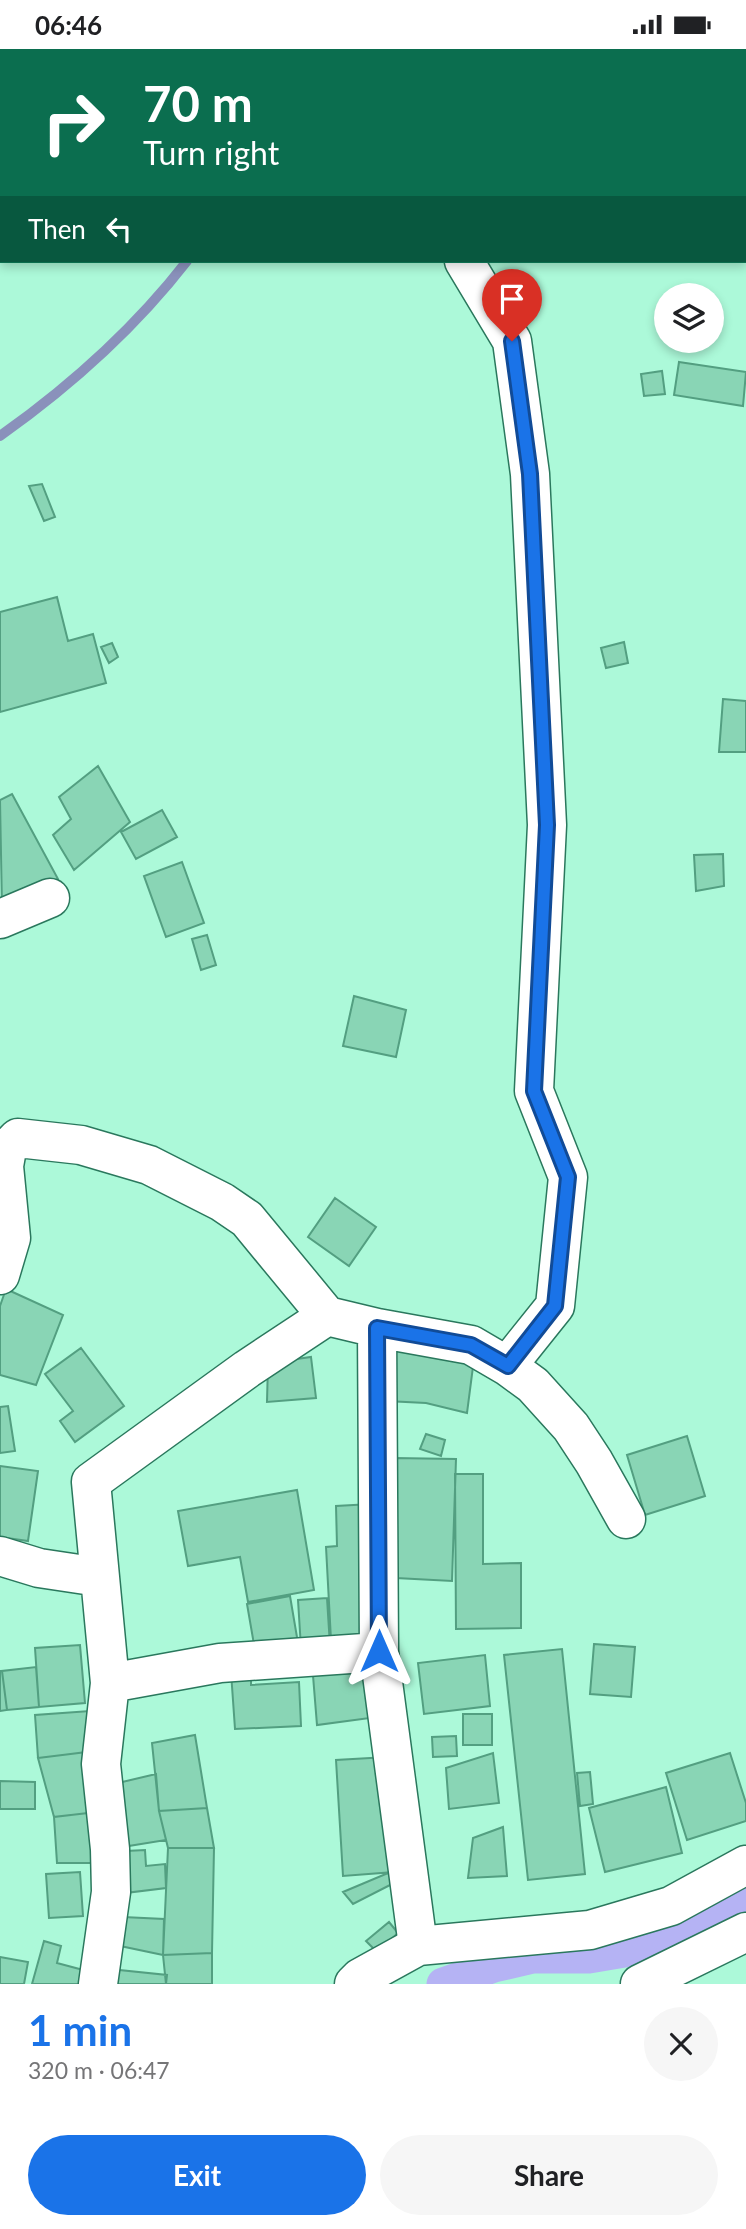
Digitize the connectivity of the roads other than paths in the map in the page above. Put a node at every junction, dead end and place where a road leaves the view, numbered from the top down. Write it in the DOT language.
graph roads {
  1 [pos="465,263"];
  2 [pos="50,898"];
  3 [pos="0,919"];
  4 [pos="2,1165"];
  5 [pos="0,1275"];
  6 [pos="327,1316"];
  7 [pos="377,1328"];
  8 [pos="508,1366"];
  9 [pos="626,1519"];
  10 [pos="0,1556"];
  11 [pos="99,1577"];
  12 [pos="379,1651"];
  13 [pos="110,1683"];
  14 [pos="746,1865"];
  15 [pos="746,1932"];
  16 [pos="418,1945"];
  17 [pos="98,1984"];
  18 [pos="354,1984"];
  19 [pos="640,1984"];
  1 -- 8 [label="street"];
  2 -- 3 [label="street"];
  4 -- 5 [label="street"];
  4 -- 6 [label="street"];
  6 -- 7 [label="street"];
  6 -- 11 [label="street"];
  7 -- 8 [label="street"];
  7 -- 12 [label="street"];
  8 -- 9 [label="street"];
  10 -- 11 [label="street"];
  11 -- 13 [label="street"];
  12 -- 13 [label="street"];
  12 -- 16 [label="street"];
  13 -- 17 [label="street"];
  14 -- 16 [label="street"];
  15 -- 19 [label="street"];
  16 -- 18 [label="street"];
}
